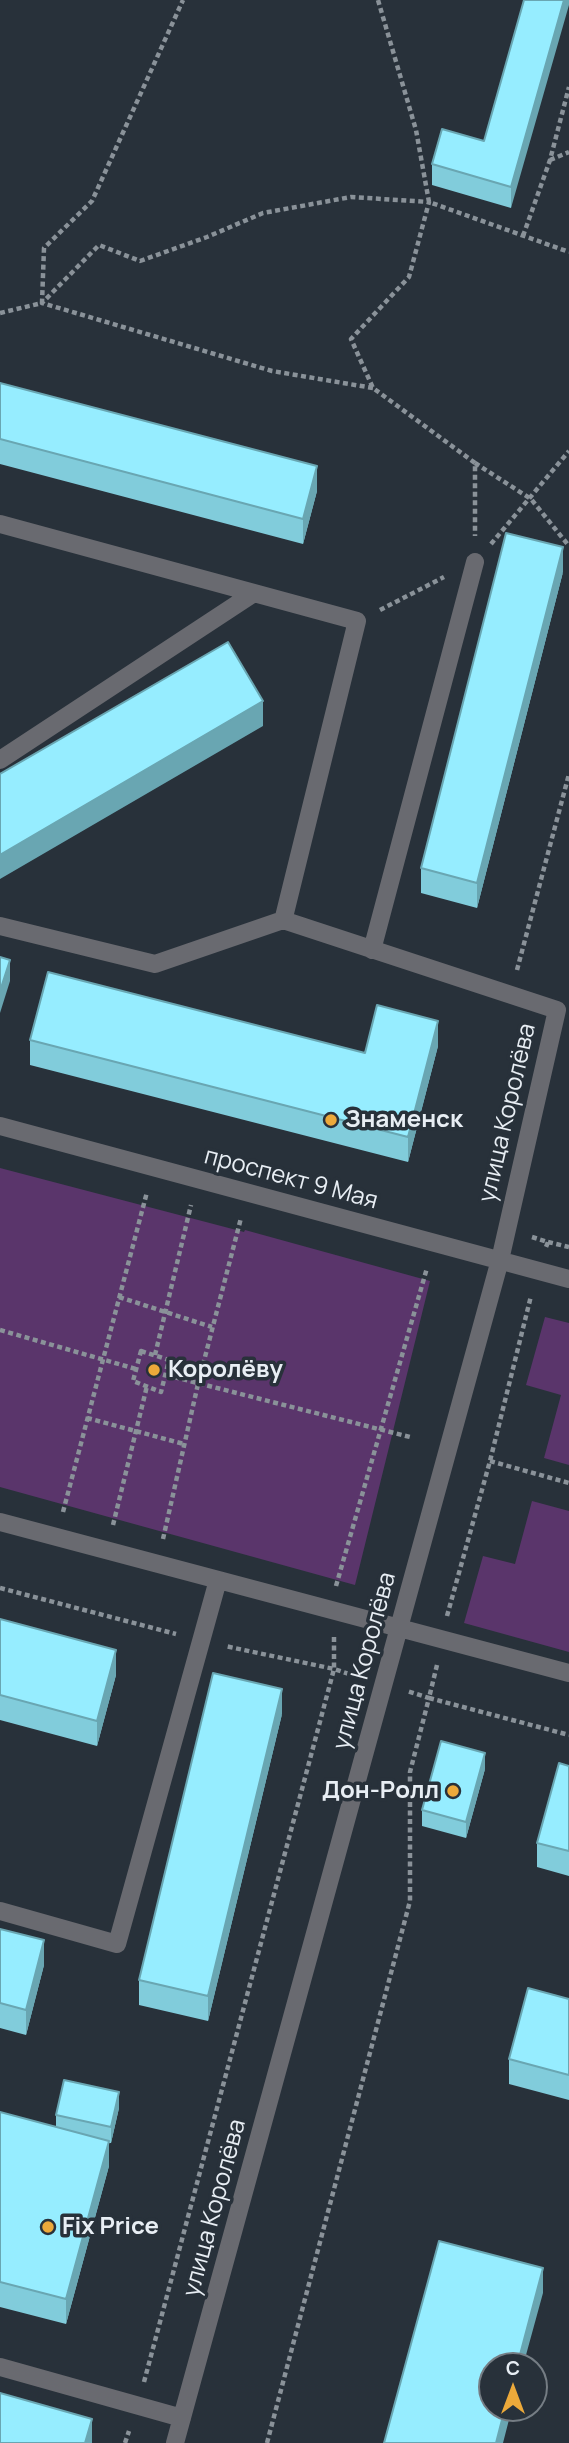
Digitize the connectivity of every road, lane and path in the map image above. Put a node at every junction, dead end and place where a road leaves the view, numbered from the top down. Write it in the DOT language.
graph roads {
  1 [pos="183,0"];
  2 [pos="378,0"];
  3 [pos="569,87"];
  4 [pos="569,152"];
  5 [pos="550,160"];
  6 [pos="429,202"];
  7 [pos="523,236"];
  8 [pos="569,252"];
  9 [pos="42,303"];
  10 [pos="0,313"];
  11 [pos="373,388"];
  12 [pos="569,452"];
  13 [pos="475,463"];
  14 [pos="531,499"];
  15 [pos="0,524"];
  16 [pos="569,546"];
  17 [pos="475,562"];
  18 [pos="254,593"];
  19 [pos="357,621"];
  20 [pos="0,760"];
  21 [pos="569,774"];
  22 [pos="283,921"];
  23 [pos="0,926"];
  24 [pos="372,950"];
  25 [pos="510,995"];
  26 [pos="0,1126"];
  27 [pos="147,1191"];
  28 [pos="192,1204"];
  29 [pos="242,1217"];
  30 [pos="548,1242"];
  31 [pos="435,1243"];
  32 [pos="569,1247"];
  33 [pos="500,1260"];
  34 [pos="569,1279"];
  35 [pos="119,1297"];
  36 [pos="531,1298"];
  37 [pos="164,1313"];
  38 [pos="212,1327"];
  39 [pos="0,1330"];
  40 [pos="155,1355"];
  41 [pos="102,1359"];
  42 [pos="136,1369"];
  43 [pos="166,1375"];
  44 [pos="198,1384"];
  45 [pos="147,1387"];
  46 [pos="87,1418"];
  47 [pos="380,1430"];
  48 [pos="136,1432"];
  49 [pos="410,1437"];
  50 [pos="184,1444"];
  51 [pos="490,1461"];
  52 [pos="569,1483"];
  53 [pos="62,1519"];
  54 [pos="0,1522"];
  55 [pos="111,1533"];
  56 [pos="161,1546"];
  57 [pos="218,1580"];
  58 [pos="0,1588"];
  59 [pos="334,1593"];
  60 [pos="447,1615"];
  61 [pos="400,1627"];
  62 [pos="201,1640"];
  63 [pos="334,1669"];
  64 [pos="569,1673"];
  65 [pos="384,1685"];
  66 [pos="429,1698"];
  67 [pos="569,1735"];
  68 [pos="0,1911"];
  69 [pos="0,2367"];
  70 [pos="137,2406"];
  71 [pos="182,2418"];
  72 [pos="125,2443"];
  73 [pos="176,2443"];
  74 [pos="267,2443"];
  1 -- 9 [label="path"];
  2 -- 6 [label="path"];
  3 -- 5 [label="path"];
  4 -- 5 [label="path"];
  5 -- 7 [label="path"];
  6 -- 7 [label="path"];
  6 -- 9 [label="path"];
  6 -- 11 [label="path"];
  7 -- 8 [label="path"];
  9 -- 10 [label="path"];
  9 -- 11 [label="path"];
  11 -- 13 [label="path"];
  12 -- 14 [label="path"];
  13 -- 14 [label="path"];
  13 -- 17 [label="path"];
  14 -- 16 [label="path"];
  14 -- 17 [label="path"];
  15 -- 18 [label="street"];
  17 -- 19 [label="path"];
  17 -- 24 [label="street"];
  18 -- 19 [label="street"];
  18 -- 20 [label="street"];
  19 -- 22 [label="street"];
  21 -- 25 [label="path"];
  22 -- 23 [label="street"];
  22 -- 24 [label="street"];
  24 -- 25 [label="street"];
  25 -- 33 [label="street, улица Королёва"];
  26 -- 31 [label="street, проспект 9 Мая"];
  27 -- 35 [label="path"];
  28 -- 37 [label="path"];
  29 -- 38 [label="path"];
  30 -- 32 [label="path"];
  31 -- 33 [label="street, проспект 9 Мая"];
  31 -- 47 [label="path"];
  33 -- 34 [label="street, проспект 9 Мая"];
  33 -- 61 [label="street, улица Королёва"];
  35 -- 37 [label="path"];
  35 -- 41 [label="path"];
  36 -- 51 [label="path"];
  37 -- 38 [label="path"];
  37 -- 40 [label="path"];
  38 -- 44 [label="path"];
  39 -- 41 [label="path"];
  40 -- 42 [label="path"];
  40 -- 43 [label="path"];
  41 -- 42 [label="path"];
  41 -- 46 [label="path"];
  42 -- 45 [label="path"];
  43 -- 44 [label="path"];
  43 -- 45 [label="path"];
  44 -- 47 [label="path"];
  44 -- 50 [label="path"];
  45 -- 48 [label="path"];
  46 -- 48 [label="path"];
  46 -- 53 [label="path"];
  47 -- 49 [label="path"];
  47 -- 59 [label="path"];
  48 -- 50 [label="path"];
  48 -- 55 [label="path"];
  50 -- 56 [label="path"];
  51 -- 52 [label="path"];
  51 -- 60 [label="path"];
  54 -- 57 [label="street"];
  57 -- 61 [label="street"];
  57 -- 62 [label="street"];
  58 -- 62 [label="path"];
  61 -- 64 [label="street"];
  61 -- 65 [label="street, улица Королёва"];
  62 -- 63 [label="path"];
  62 -- 68 [label="street"];
  63 -- 65 [label="path"];
  63 -- 70 [label="path"];
  65 -- 66 [label="path"];
  65 -- 71 [label="street, улица Королёва"];
  66 -- 67 [label="path"];
  66 -- 74 [label="path"];
  69 -- 70 [label="street"];
  70 -- 71 [label="street"];
  70 -- 72 [label="path"];
  71 -- 73 [label="street, улица Королёва"];
}
